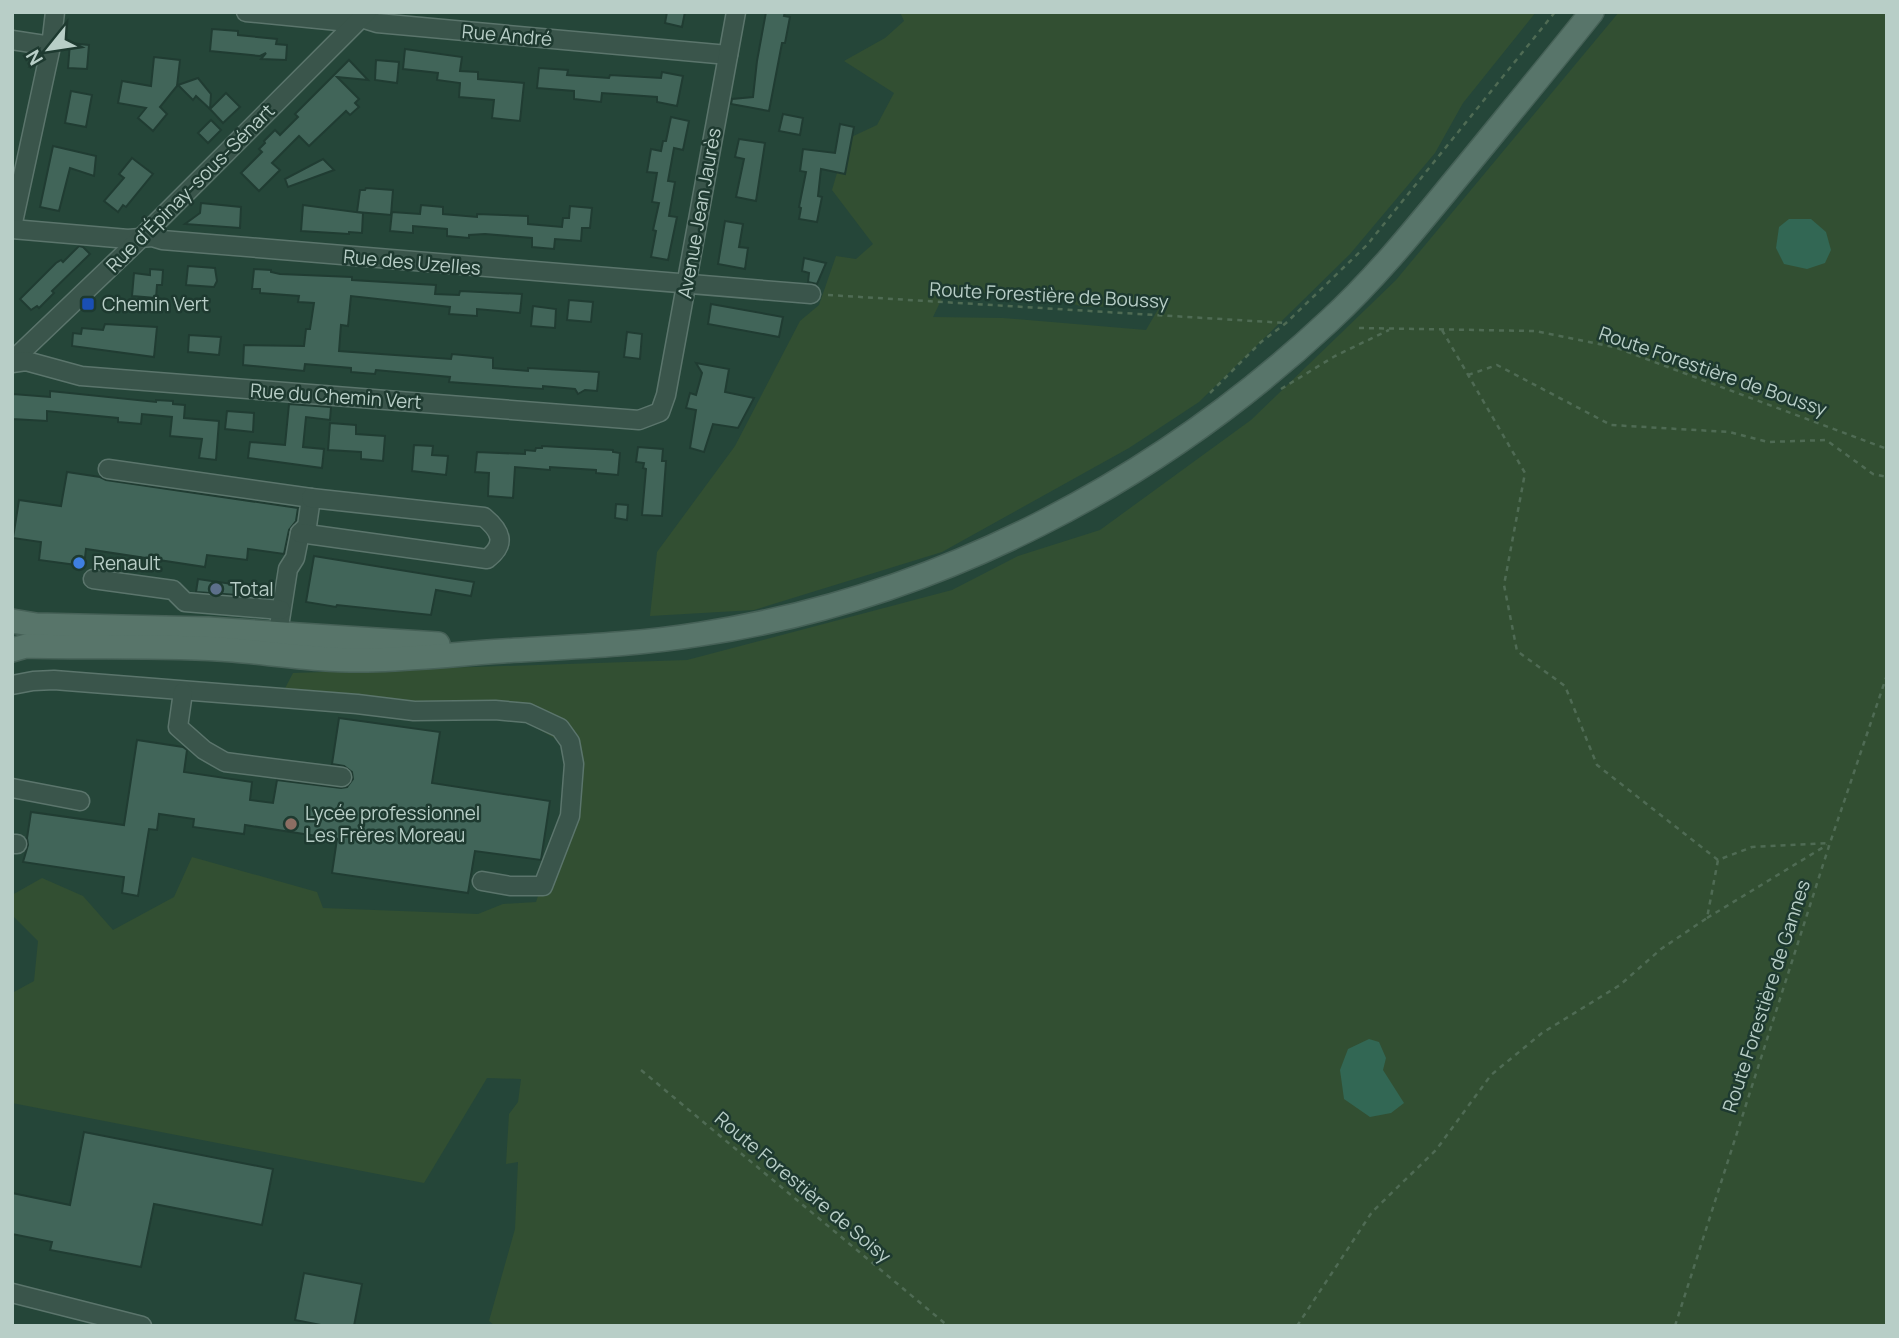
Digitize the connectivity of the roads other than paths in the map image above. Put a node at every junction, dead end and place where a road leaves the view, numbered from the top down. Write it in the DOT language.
graph roads {
  1 [pos="55,12"];
  2 [pos="246,12"];
  3 [pos="736,12"];
  4 [pos="1592,12"];
  5 [pos="364,15"];
  6 [pos="12,40"];
  7 [pos="51,46"];
  8 [pos="728,55"];
  9 [pos="15,203"];
  10 [pos="12,228"];
  11 [pos="142,237"];
  12 [pos="685,285"];
  13 [pos="811,294"];
  14 [pos="12,362"];
  15 [pos="660,412"];
  16 [pos="108,469"];
  17 [pos="311,498"];
  18 [pos="300,533"];
  19 [pos="93,579"];
  20 [pos="281,610"];
  21 [pos="12,621"];
  22 [pos="278,634"];
  23 [pos="12,650"];
  24 [pos="511,651"];
  25 [pos="12,685"];
  26 [pos="183,692"];
  27 [pos="342,777"];
  28 [pos="12,788"];
  29 [pos="80,800"];
  30 [pos="482,881"];
  31 [pos="12,1293"];
  32 [pos="142,1326"];
  1 -- 7 [label="street"];
  2 -- 5 [label="street, Rue André"];
  3 -- 8 [label="street, Avenue Jean Jaurès"];
  4 -- 24 [label="main road"];
  5 -- 8 [label="street, Rue André"];
  5 -- 11 [label="street, Rue d'Épinay-sous-Sénart"];
  6 -- 7 [label="street"];
  7 -- 9 [label="street"];
  8 -- 12 [label="street, Avenue Jean Jaurès"];
  9 -- 10 [label="street"];
  10 -- 11 [label="street, Rue des Uzelles"];
  11 -- 12 [label="street, Rue des Uzelles"];
  11 -- 14 [label="street, Rue d'Épinay-sous-Sénart"];
  12 -- 13 [label="street, Rue des Uzelles"];
  12 -- 15 [label="street, Avenue Jean Jaurès"];
  14 -- 15 [label="street, Rue du Chemin Vert"];
  16 -- 17 [label="street"];
  17 -- 18 [label="street"];
  17 -- 18 [label="street"];
  18 -- 20 [label="street"];
  19 -- 20 [label="street"];
  20 -- 22 [label="street"];
  21 -- 22 [label="main road"];
  22 -- 24 [label="main road"];
  23 -- 24 [label="main road"];
  25 -- 26 [label="street"];
  26 -- 27 [label="street"];
  26 -- 30 [label="street"];
  28 -- 29 [label="street"];
  31 -- 32 [label="street"];
}
